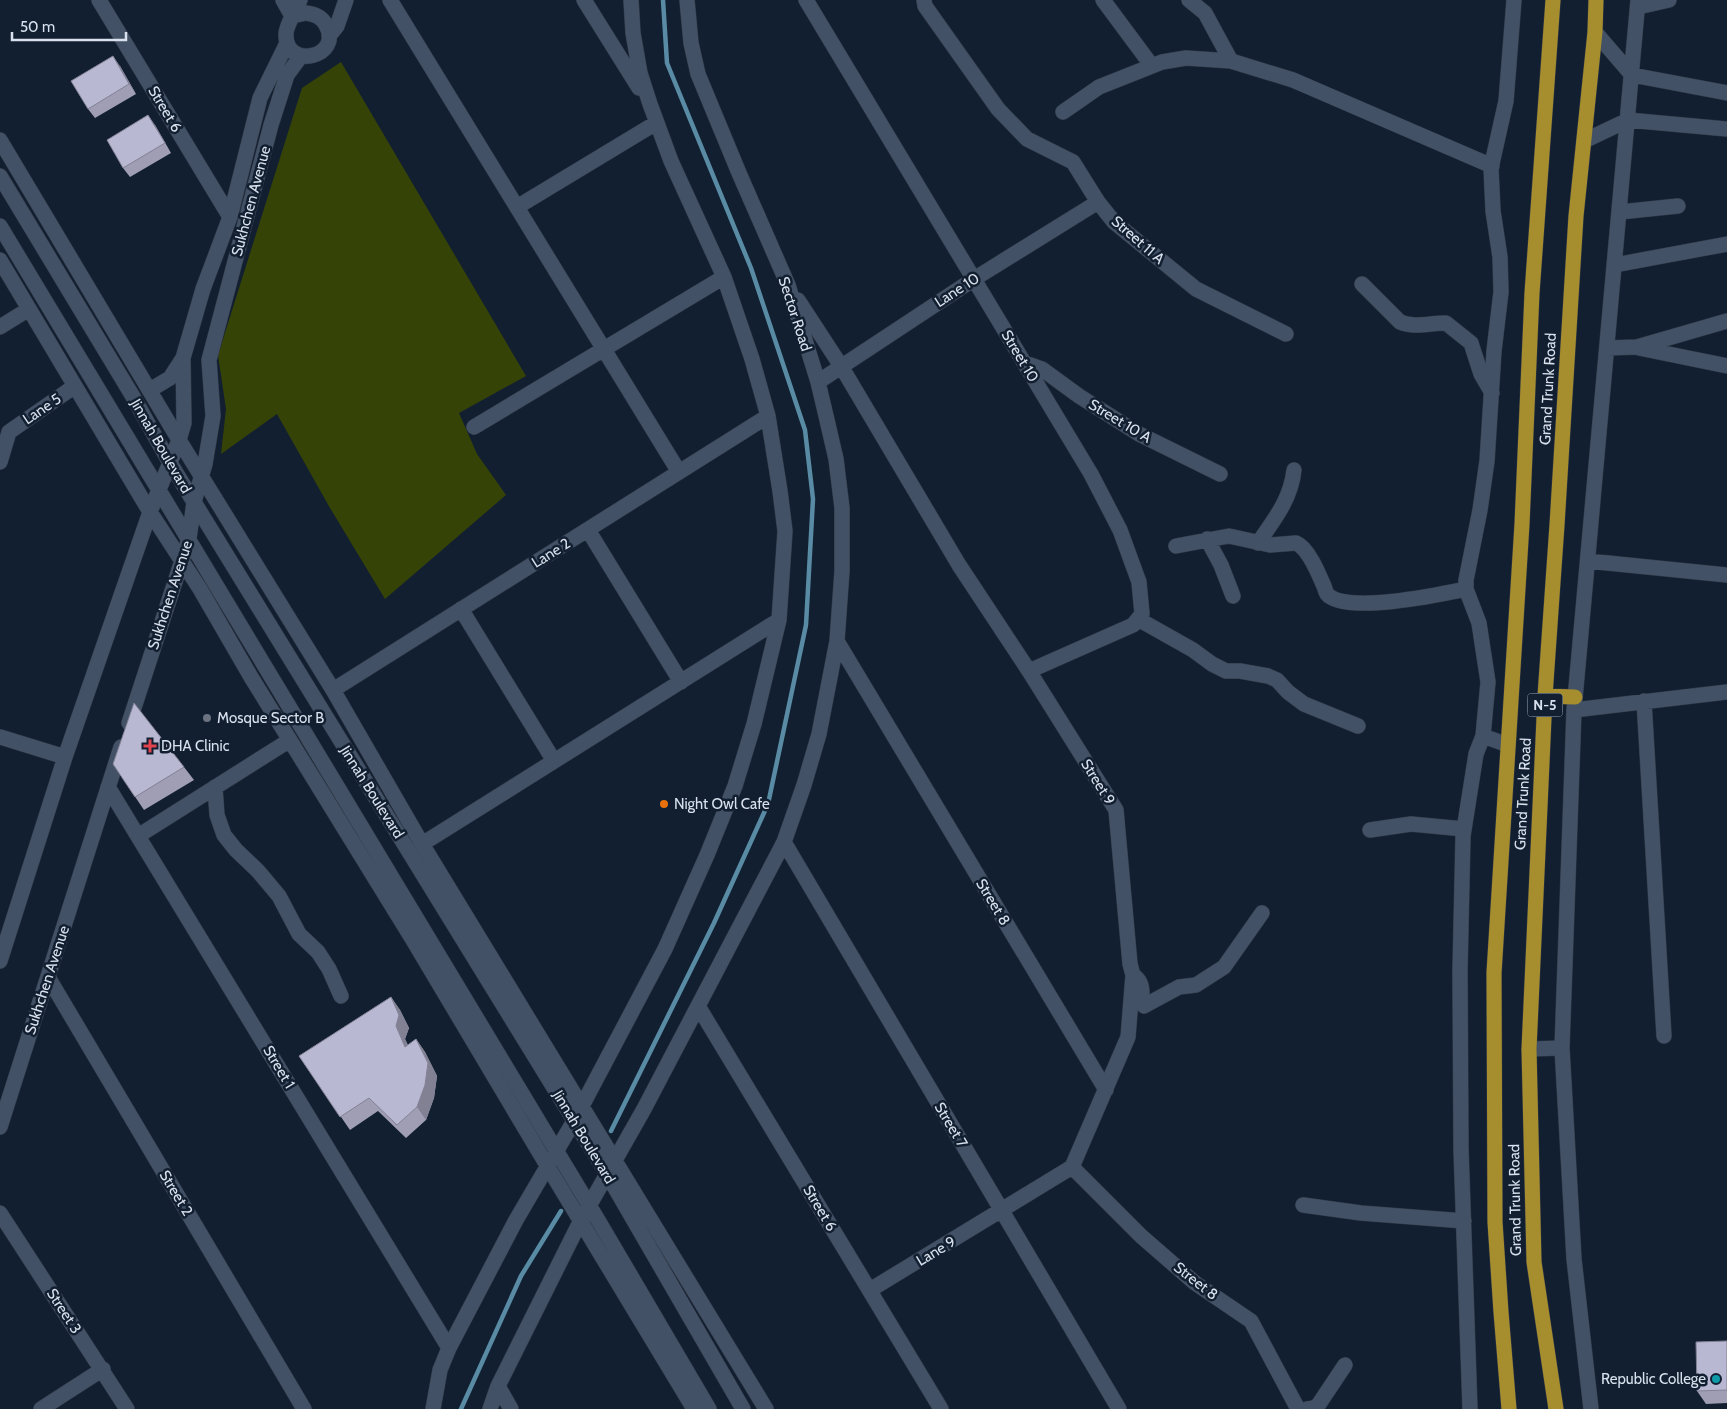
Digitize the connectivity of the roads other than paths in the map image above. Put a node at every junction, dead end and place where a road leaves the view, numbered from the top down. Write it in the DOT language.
graph roads {
  1 [pos="99,0"];
  2 [pos="283,0"];
  3 [pos="300,0"];
  4 [pos="346,0"];
  5 [pos="390,0"];
  6 [pos="584,0"];
  7 [pos="630,0"];
  8 [pos="687,0"];
  9 [pos="806,0"];
  10 [pos="924,0"];
  11 [pos="1103,0"];
  12 [pos="1189,0"];
  13 [pos="1514,0"];
  14 [pos="1554,0"];
  15 [pos="1596,0"];
  16 [pos="1669,0"];
  17 [pos="1638,3"];
  18 [pos="292,16"];
  19 [pos="1595,32"];
  20 [pos="329,36"];
  21 [pos="287,43"];
  22 [pos="301,56"];
  23 [pos="1231,61"];
  24 [pos="1152,66"];
  25 [pos="1632,75"];
  26 [pos="1727,93"];
  27 [pos="650,104"];
  28 [pos="1064,112"];
  29 [pos="1628,120"];
  30 [pos="656,122"];
  31 [pos="1727,129"];
  32 [pos="0,140"];
  33 [pos="1584,141"];
  34 [pos="1492,166"];
  35 [pos="0,176"];
  36 [pos="1098,202"];
  37 [pos="1678,206"];
  38 [pos="517,207"];
  39 [pos="1620,212"];
  40 [pos="230,217"];
  41 [pos="0,226"];
  42 [pos="1727,244"];
  43 [pos="0,260"];
  44 [pos="1615,265"];
  45 [pos="724,277"];
  46 [pos="974,279"];
  47 [pos="1362,284"];
  48 [pos="788,285"];
  49 [pos="29,309"];
  50 [pos="1727,321"];
  51 [pos="0,327"];
  52 [pos="1286,334"];
  53 [pos="1608,348"];
  54 [pos="1637,348"];
  55 [pos="604,349"];
  56 [pos="183,358"];
  57 [pos="1024,363"];
  58 [pos="841,366"];
  59 [pos="1727,366"];
  60 [pos="818,382"];
  61 [pos="76,386"];
  62 [pos="150,390"];
  63 [pos="1492,393"];
  64 [pos="768,416"];
  65 [pos="474,427"];
  66 [pos="5,430"];
  67 [pos="179,440"];
  68 [pos="0,462"];
  69 [pos="170,463"];
  70 [pos="1294,470"];
  71 [pos="679,472"];
  72 [pos="1220,474"];
  73 [pos="201,475"];
  74 [pos="160,491"];
  75 [pos="194,502"];
  76 [pos="150,512"];
  77 [pos="588,530"];
  78 [pos="189,539"];
  79 [pos="1207,539"];
  80 [pos="1258,544"];
  81 [pos="1176,546"];
  82 [pos="181,560"];
  83 [pos="1588,561"];
  84 [pos="1727,575"];
  85 [pos="1466,589"];
  86 [pos="1233,596"];
  87 [pos="461,609"];
  88 [pos="1138,619"];
  89 [pos="779,620"];
  90 [pos="837,641"];
  91 [pos="304,645"];
  92 [pos="286,652"];
  93 [pos="266,667"];
  94 [pos="1029,671"];
  95 [pos="251,677"];
  96 [pos="681,682"];
  97 [pos="333,690"];
  98 [pos="1727,692"];
  99 [pos="1545,696"];
  100 [pos="1644,702"];
  101 [pos="1574,703"];
  102 [pos="1358,726"];
  103 [pos="0,736"];
  104 [pos="1483,736"];
  105 [pos="290,740"];
  106 [pos="1508,745"];
  107 [pos="65,757"];
  108 [pos="554,761"];
  109 [pos="108,787"];
  110 [pos="215,787"];
  111 [pos="1464,829"];
  112 [pos="1370,830"];
  113 [pos="138,836"];
  114 [pos="784,842"];
  115 [pos="422,844"];
  116 [pos="1262,913"];
  117 [pos="0,961"];
  118 [pos="1133,974"];
  119 [pos="48,977"];
  120 [pos="342,996"];
  121 [pos="698,1006"];
  122 [pos="1664,1036"];
  123 [pos="1562,1048"];
  124 [pos="1529,1049"];
  125 [pos="1106,1090"];
  126 [pos="581,1106"];
  127 [pos="574,1121"];
  128 [pos="0,1127"];
  129 [pos="557,1151"];
  130 [pos="1072,1167"];
  131 [pos="548,1168"];
  132 [pos="610,1168"];
  133 [pos="1303,1205"];
  134 [pos="589,1206"];
  135 [pos="1002,1211"];
  136 [pos="0,1213"];
  137 [pos="581,1220"];
  138 [pos="1464,1221"];
  139 [pos="870,1290"];
  140 [pos="449,1348"];
  141 [pos="1345,1365"];
  142 [pos="103,1370"];
  143 [pos="498,1386"];
  144 [pos="41,1409"];
  145 [pos="127,1409"];
  146 [pos="304,1409"];
  147 [pos="432,1409"];
  148 [pos="490,1409"];
  149 [pos="511,1409"];
  150 [pos="694,1409"];
  151 [pos="709,1409"];
  152 [pos="743,1409"];
  153 [pos="766,1409"];
  154 [pos="942,1409"];
  155 [pos="1119,1409"];
  156 [pos="1298,1409"];
  157 [pos="1307,1409"];
  158 [pos="1470,1409"];
  159 [pos="1509,1409"];
  160 [pos="1556,1409"];
  161 [pos="1591,1409"];
  1 -- 40 [label="street, Street 6"];
  2 -- 18 [label="street"];
  3 -- 18 [label="street, Sukhchen Avenue"];
  4 -- 20 [label="street"];
  5 -- 38 [label="street"];
  6 -- 27 [label="street"];
  7 -- 27 [label="street"];
  8 -- 48 [label="street, Sector Road"];
  9 -- 46 [label="street, Street 10"];
  10 -- 36 [label="street, Street 11 A"];
  11 -- 24 [label="street"];
  12 -- 23 [label="street"];
  13 -- 34 [label="street"];
  14 -- 106 [label="highway, Grand Trunk Road / N-5"];
  15 -- 19 [label="highway, Grand Trunk Road / N-5"];
  16 -- 17 [label="street"];
  17 -- 25 [label="street"];
  18 -- 20 [label="street"];
  18 -- 21 [label="street, Sukhchen Avenue"];
  19 -- 25 [label="street"];
  19 -- 33 [label="highway, Grand Trunk Road / N-5"];
  20 -- 22 [label="street"];
  21 -- 22 [label="street"];
  21 -- 40 [label="street, Sukhchen Avenue"];
  22 -- 73 [label="street, Sukhchen Avenue"];
  23 -- 24 [label="street"];
  23 -- 34 [label="street"];
  24 -- 28 [label="street"];
  25 -- 26 [label="street"];
  25 -- 29 [label="street"];
  27 -- 30 [label="street"];
  29 -- 31 [label="street"];
  29 -- 33 [label="street"];
  29 -- 39 [label="street"];
  30 -- 38 [label="street"];
  30 -- 45 [label="street"];
  32 -- 62 [label="street"];
  33 -- 99 [label="highway, Grand Trunk Road / N-5"];
  34 -- 63 [label="street"];
  35 -- 69 [label="street, Jinnah Boulevard"];
  36 -- 46 [label="street, Lane 10"];
  36 -- 52 [label="street, Street 11 A"];
  37 -- 39 [label="street"];
  38 -- 55 [label="street"];
  39 -- 44 [label="street"];
  40 -- 56 [label="street, Sukhchen Avenue"];
  41 -- 74 [label="street, Jinnah Boulevard"];
  42 -- 44 [label="street"];
  43 -- 49 [label="street"];
  44 -- 53 [label="street"];
  45 -- 55 [label="street"];
  45 -- 64 [label="street"];
  46 -- 57 [label="street, Street 10"];
  46 -- 58 [label="street, Lane 10"];
  47 -- 63 [label="street"];
  48 -- 58 [label="street, Street 9"];
  48 -- 60 [label="street, Sector Road"];
  49 -- 51 [label="street"];
  49 -- 61 [label="street"];
  50 -- 54 [label="street"];
  53 -- 54 [label="street"];
  53 -- 83 [label="street"];
  54 -- 59 [label="street"];
  55 -- 65 [label="street"];
  55 -- 71 [label="street"];
  56 -- 62 [label="street"];
  56 -- 67 [label="street, Sukhchen Avenue"];
  57 -- 72 [label="street, Street 10 A"];
  57 -- 88 [label="street, Street 10"];
  58 -- 60 [label="street, Lane 10"];
  58 -- 94 [label="street, Street 9"];
  60 -- 90 [label="street, Sector Road"];
  61 -- 66 [label="street, Lane 5"];
  61 -- 76 [label="street"];
  62 -- 67 [label="street"];
  63 -- 85 [label="street"];
  64 -- 71 [label="street, Lane 2"];
  64 -- 89 [label="street"];
  66 -- 68 [label="street"];
  67 -- 69 [label="street, Sukhchen Avenue"];
  67 -- 73 [label="street"];
  69 -- 74 [label="street, Sukhchen Avenue"];
  69 -- 75 [label="street, Jinnah Boulevard"];
  70 -- 80 [label="street"];
  71 -- 77 [label="street, Lane 2"];
  73 -- 75 [label="street, Sukhchen Avenue"];
  73 -- 91 [label="street"];
  74 -- 76 [label="street, Sukhchen Avenue"];
  74 -- 78 [label="street, Jinnah Boulevard"];
  75 -- 78 [label="street, Sukhchen Avenue"];
  75 -- 92 [label="street, Jinnah Boulevard"];
  76 -- 82 [label="street"];
  76 -- 107 [label="street, Sukhchen Avenue"];
  77 -- 87 [label="street, Lane 2"];
  77 -- 96 [label="street"];
  78 -- 82 [label="street, Sukhchen Avenue"];
  78 -- 93 [label="street, Jinnah Boulevard"];
  79 -- 80 [label="street"];
  79 -- 81 [label="street"];
  79 -- 86 [label="street"];
  80 -- 85 [label="street"];
  82 -- 95 [label="street"];
  82 -- 109 [label="street, Sukhchen Avenue"];
  83 -- 84 [label="street"];
  83 -- 101 [label="street"];
  85 -- 104 [label="street"];
  87 -- 97 [label="street, Lane 2"];
  87 -- 108 [label="street"];
  88 -- 94 [label="street"];
  88 -- 102 [label="street"];
  89 -- 96 [label="street"];
  89 -- 126 [label="street"];
  90 -- 114 [label="street, Sector Road"];
  90 -- 125 [label="street, Street 8"];
  91 -- 92 [label="street"];
  91 -- 97 [label="street"];
  92 -- 127 [label="street, Jinnah Boulevard"];
  93 -- 95 [label="street"];
  93 -- 129 [label="street, Jinnah Boulevard"];
  94 -- 118 [label="street, Street 9"];
  95 -- 105 [label="street"];
  96 -- 108 [label="street"];
  97 -- 115 [label="street"];
  98 -- 100 [label="street"];
  99 -- 101 [label="highway"];
  99 -- 124 [label="highway, Grand Trunk Road / N-5"];
  100 -- 101 [label="street"];
  100 -- 122 [label="street"];
  101 -- 123 [label="street"];
  103 -- 107 [label="street"];
  104 -- 106 [label="street"];
  104 -- 111 [label="street"];
  105 -- 110 [label="street"];
  105 -- 131 [label="street"];
  106 -- 159 [label="highway, Grand Trunk Road / N-5"];
  107 -- 117 [label="street, Sukhchen Avenue"];
  108 -- 115 [label="street"];
  109 -- 113 [label="street, Street 1"];
  109 -- 119 [label="street, Sukhchen Avenue"];
  110 -- 113 [label="street"];
  110 -- 120 [label="street"];
  111 -- 112 [label="street"];
  111 -- 138 [label="street"];
  113 -- 140 [label="street, Street 1"];
  114 -- 121 [label="street, Sector Road"];
  114 -- 135 [label="street, Street 7"];
  115 -- 126 [label="street"];
  116 -- 118 [label="street"];
  118 -- 125 [label="street, Street 9"];
  119 -- 128 [label="street, Sukhchen Avenue"];
  119 -- 146 [label="street, Street 2"];
  121 -- 132 [label="street, Sector Road"];
  121 -- 139 [label="street, Street 6"];
  123 -- 124 [label="street"];
  123 -- 161 [label="street"];
  124 -- 160 [label="highway, Grand Trunk Road / N-5"];
  125 -- 130 [label="street"];
  126 -- 127 [label="street"];
  126 -- 132 [label="street"];
  127 -- 129 [label="street"];
  127 -- 132 [label="street, Jinnah Boulevard"];
  129 -- 131 [label="street"];
  129 -- 134 [label="street, Jinnah Boulevard"];
  130 -- 135 [label="street"];
  130 -- 156 [label="street, Street 8"];
  131 -- 137 [label="street"];
  131 -- 140 [label="street"];
  132 -- 134 [label="street, Sector Road"];
  132 -- 152 [label="street, Jinnah Boulevard"];
  132 -- 153 [label="street"];
  133 -- 138 [label="street"];
  134 -- 137 [label="street, Sector Road"];
  134 -- 151 [label="street, Jinnah Boulevard"];
  135 -- 139 [label="street, Lane 9"];
  135 -- 155 [label="street, Street 7"];
  136 -- 142 [label="street, Street 3"];
  137 -- 143 [label="street, Sector Road"];
  137 -- 150 [label="street"];
  138 -- 158 [label="street"];
  139 -- 154 [label="street, Street 6"];
  140 -- 147 [label="street"];
  141 -- 157 [label="street"];
  142 -- 144 [label="street"];
  142 -- 145 [label="street, Street 3"];
  143 -- 148 [label="street, Sector Road"];
  143 -- 149 [label="street"];
}
